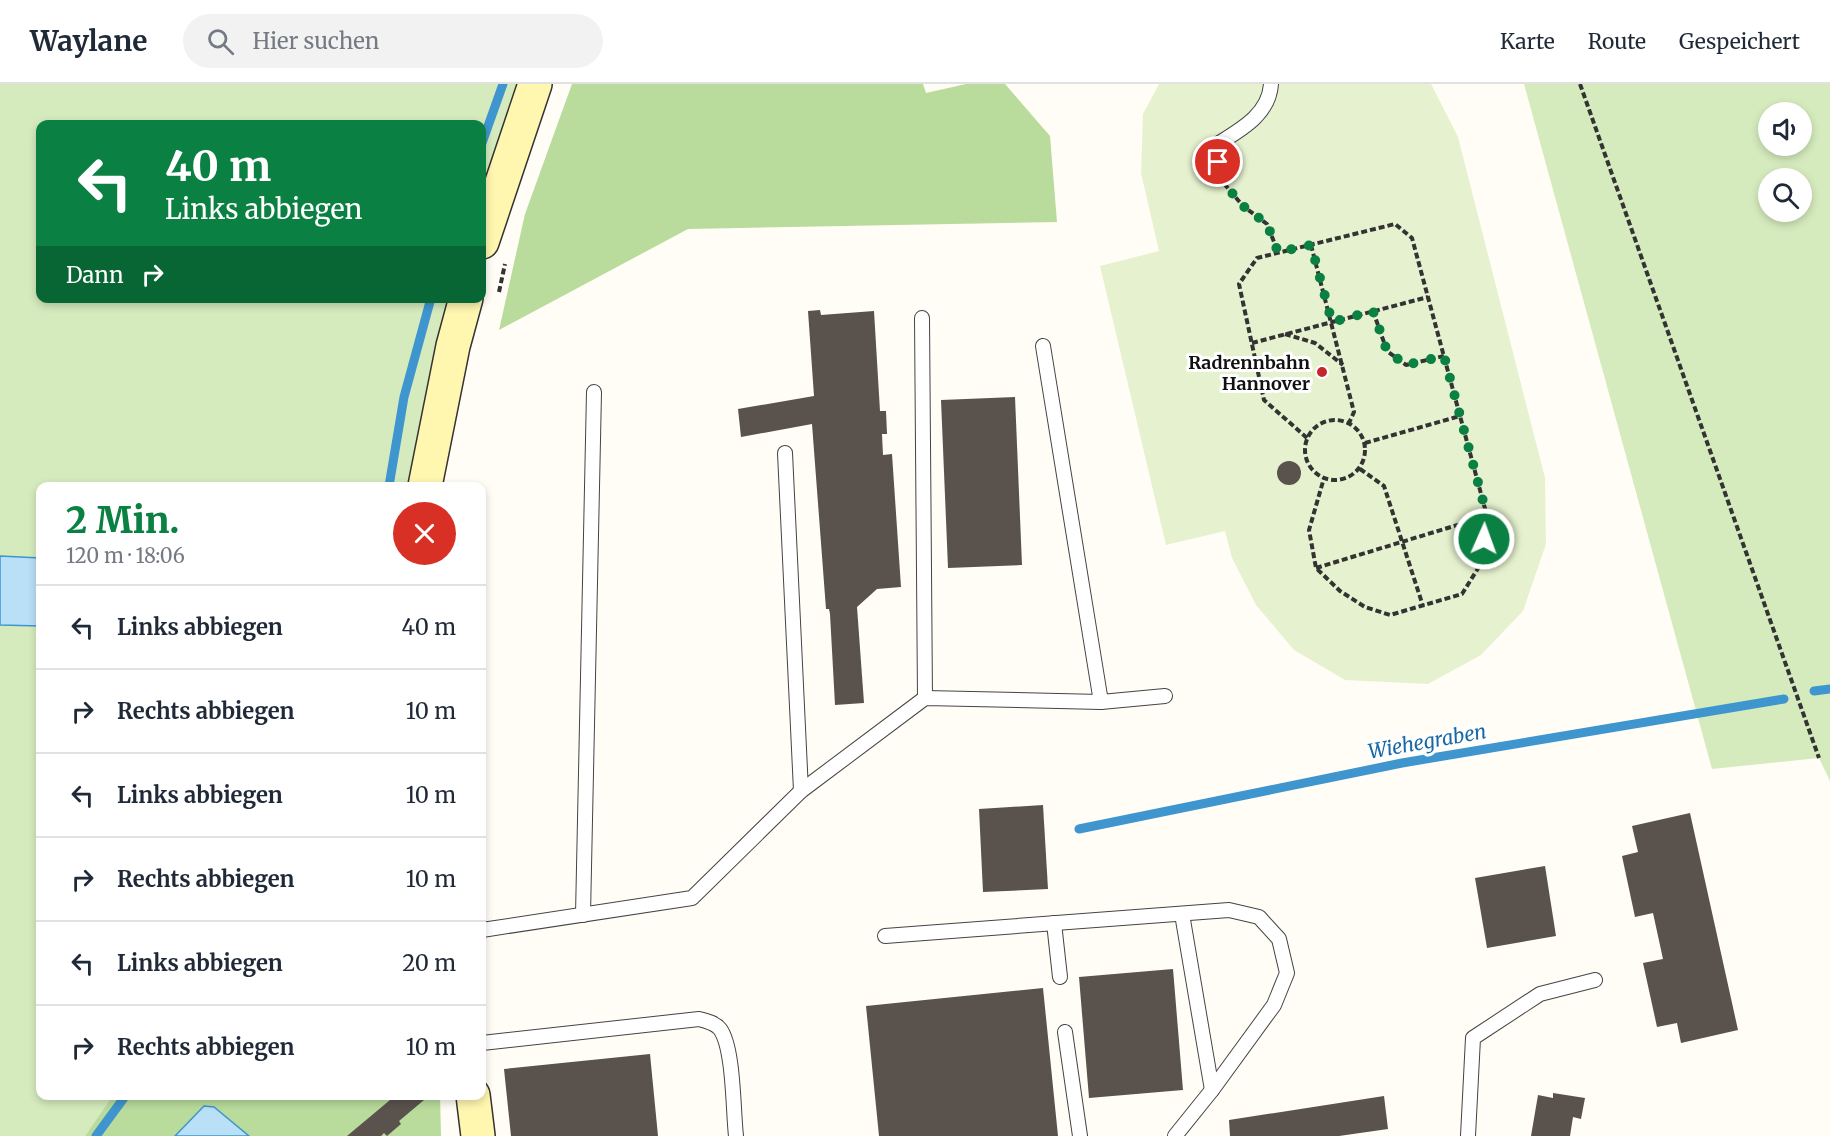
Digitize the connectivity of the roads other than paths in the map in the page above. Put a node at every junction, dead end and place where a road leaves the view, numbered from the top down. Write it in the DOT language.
graph roads {
  1 [pos="535,84"];
  2 [pos="1271,84"];
  3 [pos="1216,145"];
  4 [pos="495,248"];
  5 [pos="479,303"];
  6 [pos="922,318"];
  7 [pos="1043,346"];
  8 [pos="594,392"];
  9 [pos="785,453"];
  10 [pos="426,482"];
  11 [pos="1165,696"];
  12 [pos="925,698"];
  13 [pos="1101,702"];
  14 [pos="801,791"];
  15 [pos="1182,914"];
  16 [pos="583,915"];
  17 [pos="1054,923"];
  18 [pos="486,929"];
  19 [pos="885,936"];
  20 [pos="1060,977"];
  21 [pos="1595,980"];
  22 [pos="1065,1032"];
  23 [pos="486,1043"];
  24 [pos="1212,1090"];
  25 [pos="474,1100"];
  26 [pos="478,1136"];
  27 [pos="736,1136"];
  28 [pos="1080,1136"];
  29 [pos="1174,1136"];
  30 [pos="1468,1136"];
  1 -- 4 [label="main road"];
  2 -- 3 [label="lane"];
  5 -- 10 [label="main road"];
  6 -- 12 [label="lane"];
  7 -- 13 [label="lane"];
  8 -- 16 [label="lane"];
  9 -- 14 [label="lane"];
  11 -- 13 [label="lane"];
  12 -- 13 [label="lane"];
  12 -- 14 [label="lane"];
  14 -- 16 [label="lane"];
  15 -- 17 [label="lane"];
  15 -- 24 [label="lane"];
  15 -- 24 [label="lane"];
  16 -- 18 [label="lane"];
  17 -- 19 [label="lane"];
  17 -- 20 [label="lane"];
  21 -- 30 [label="lane"];
  22 -- 28 [label="lane"];
  23 -- 27 [label="lane"];
  24 -- 29 [label="lane"];
  25 -- 26 [label="main road"];
}
